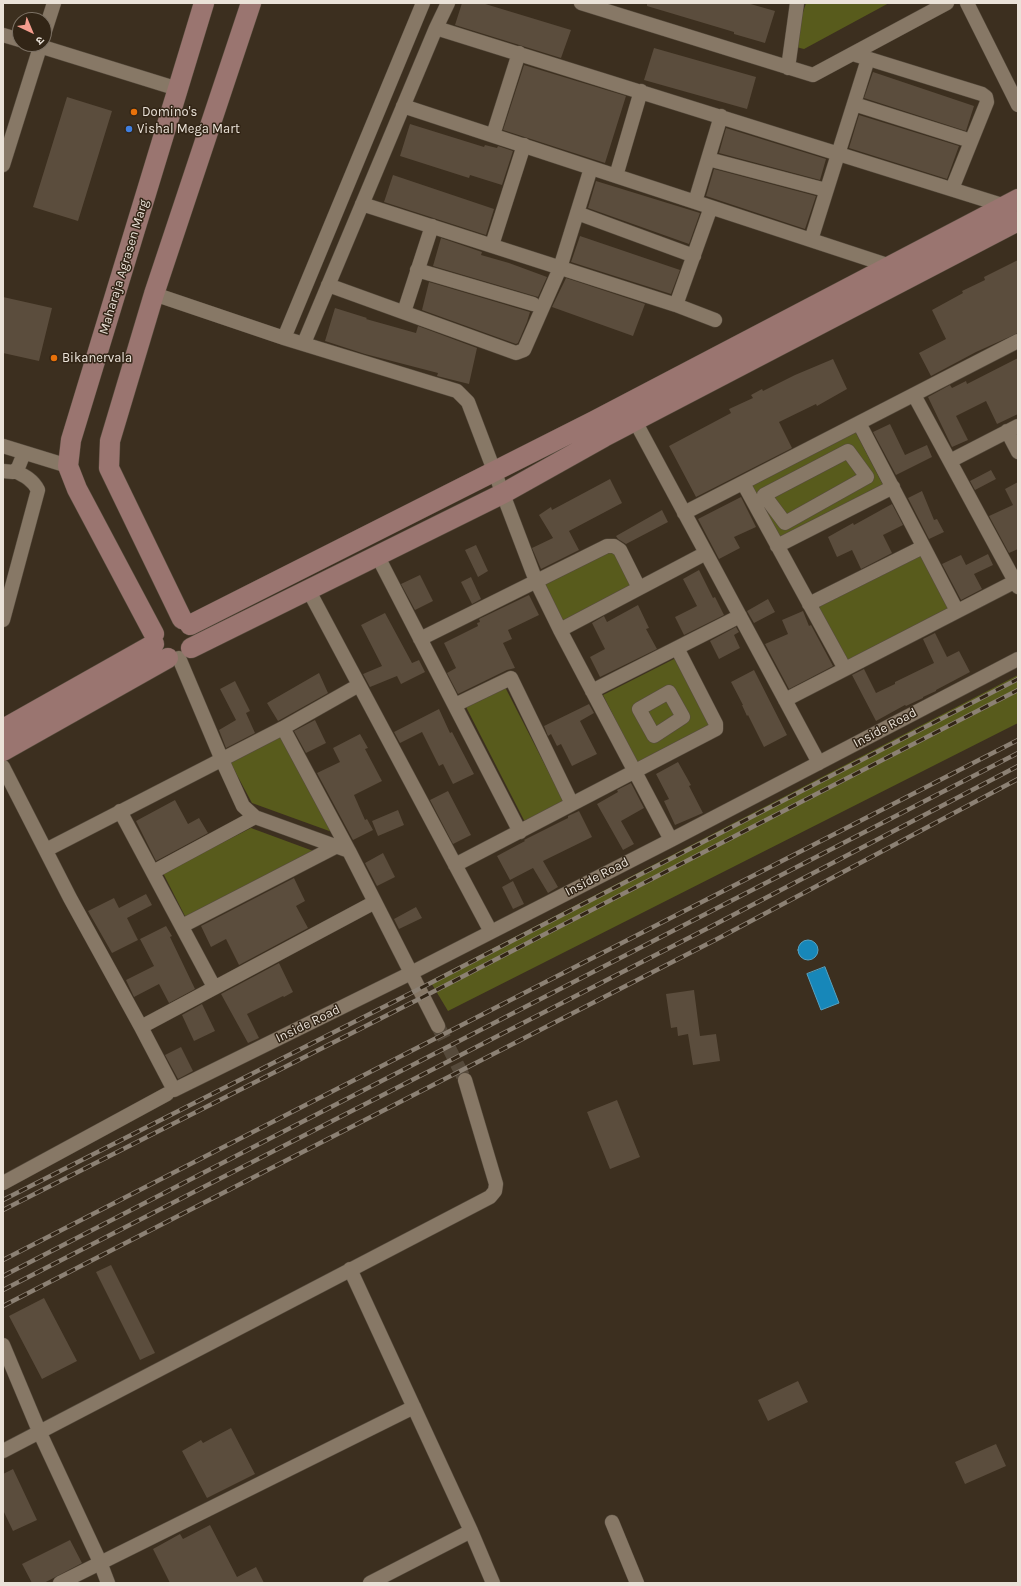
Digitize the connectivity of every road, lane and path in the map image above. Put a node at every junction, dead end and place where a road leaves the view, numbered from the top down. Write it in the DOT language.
graph roads {
  1 [pos="204,3"];
  2 [pos="251,3"];
  3 [pos="423,3"];
  4 [pos="448,3"];
  5 [pos="581,3"];
  6 [pos="797,3"];
  7 [pos="947,3"];
  8 [pos="966,3"];
  9 [pos="436,28"];
  10 [pos="52,46"];
  11 [pos="36,52"];
  12 [pos="519,53"];
  13 [pos="853,54"];
  14 [pos="868,59"];
  15 [pos="788,68"];
  16 [pos="178,89"];
  17 [pos="641,91"];
  18 [pos="854,104"];
  19 [pos="1018,104"];
  20 [pos="403,106"];
  21 [pos="721,116"];
  22 [pos="493,135"];
  23 [pos="971,141"];
  24 [pos="524,145"];
  25 [pos="838,153"];
  26 [pos="708,159"];
  27 [pos="3,165"];
  28 [pos="591,168"];
  29 [pos="616,176"];
  30 [pos="952,189"];
  31 [pos="826,190"];
  32 [pos="695,202"];
  33 [pos="1012,202"];
  34 [pos="362,204"];
  35 [pos="711,207"];
  36 [pos="577,213"];
  37 [pos="1018,221"];
  38 [pos="432,226"];
  39 [pos="811,240"];
  40 [pos="492,245"];
  41 [pos="694,256"];
  42 [pos="890,266"];
  43 [pos="560,268"];
  44 [pos="417,270"];
  45 [pos="328,285"];
  46 [pos="154,294"];
  47 [pos="533,304"];
  48 [pos="676,305"];
  49 [pos="404,312"];
  50 [pos="715,320"];
  51 [pos="284,338"];
  52 [pos="1018,341"];
  53 [pos="304,343"];
  54 [pos="914,395"];
  55 [pos="635,421"];
  56 [pos="859,423"];
  57 [pos="599,429"];
  58 [pos="1013,429"];
  59 [pos="3,446"];
  60 [pos="1018,452"];
  61 [pos="24,453"];
  62 [pos="950,461"];
  63 [pos="68,466"];
  64 [pos="9,471"];
  65 [pos="494,472"];
  66 [pos="743,483"];
  67 [pos="893,487"];
  68 [pos="504,493"];
  69 [pos="684,513"];
  70 [pos="785,523"];
  71 [pos="778,546"];
  72 [pos="923,547"];
  73 [pos="706,553"];
  74 [pos="377,555"];
  75 [pos="536,581"];
  76 [pos="1017,583"];
  77 [pos="639,588"];
  78 [pos="309,591"];
  79 [pos="809,604"];
  80 [pos="957,611"];
  81 [pos="740,616"];
  82 [pos="3,620"];
  83 [pos="186,622"];
  84 [pos="560,630"];
  85 [pos="154,639"];
  86 [pos="420,639"];
  87 [pos="678,648"];
  88 [pos="180,655"];
  89 [pos="1018,659"];
  90 [pos="845,669"];
  91 [pos="359,685"];
  92 [pos="592,691"];
  93 [pos="785,700"];
  94 [pos="455,705"];
  95 [pos="283,728"];
  96 [pos="3,729"];
  97 [pos="3,751"];
  98 [pos="222,760"];
  99 [pos="819,763"];
  100 [pos="3,767"];
  101 [pos="635,772"];
  102 [pos="572,804"];
  103 [pos="120,811"];
  104 [pos="255,817"];
  105 [pos="520,832"];
  106 [pos="671,840"];
  107 [pos="343,849"];
  108 [pos="46,850"];
  109 [pos="455,865"];
  110 [pos="153,872"];
  111 [pos="375,902"];
  112 [pos="182,926"];
  113 [pos="491,932"];
  114 [pos="411,973"];
  115 [pos="214,987"];
  116 [pos="438,1026"];
  117 [pos="141,1027"];
  118 [pos="465,1080"];
  119 [pos="170,1092"];
  120 [pos="3,1182"];
  121 [pos="350,1269"];
  122 [pos="3,1345"];
  123 [pos="414,1407"];
  124 [pos="39,1431"];
  125 [pos="3,1451"];
  126 [pos="612,1522"];
  127 [pos="471,1531"];
  128 [pos="100,1562"];
  129 [pos="60,1583"];
  130 [pos="108,1583"];
  131 [pos="370,1583"];
  132 [pos="493,1583"];
  133 [pos="637,1583"];
  1 -- 16 [label="street, Maharaja Agrasen Marg"];
  2 -- 46 [label="street"];
  3 -- 51 [label="street"];
  4 -- 9 [label="street"];
  5 -- 15 [label="street"];
  6 -- 15 [label="street"];
  7 -- 13 [label="street"];
  8 -- 19 [label="street"];
  9 -- 12 [label="street"];
  9 -- 20 [label="street"];
  10 -- 16 [label="street"];
  11 -- 27 [label="street"];
  12 -- 17 [label="street"];
  12 -- 22 [label="street"];
  13 -- 14 [label="street"];
  13 -- 15 [label="street"];
  14 -- 18 [label="street"];
  14 -- 23 [label="street"];
  16 -- 63 [label="street, Maharaja Agrasen Marg"];
  17 -- 21 [label="street"];
  17 -- 29 [label="street"];
  18 -- 23 [label="street"];
  18 -- 25 [label="street"];
  20 -- 22 [label="street"];
  20 -- 34 [label="street"];
  21 -- 25 [label="street"];
  21 -- 26 [label="street"];
  22 -- 24 [label="street"];
  23 -- 30 [label="street"];
  24 -- 28 [label="street"];
  24 -- 40 [label="street"];
  25 -- 30 [label="street"];
  25 -- 31 [label="street"];
  26 -- 31 [label="street"];
  26 -- 32 [label="street"];
  28 -- 29 [label="street"];
  28 -- 36 [label="street"];
  29 -- 32 [label="street"];
  30 -- 33 [label="street"];
  31 -- 39 [label="street"];
  32 -- 35 [label="street"];
  33 -- 42 [label="street"];
  34 -- 38 [label="street"];
  34 -- 45 [label="street"];
  35 -- 39 [label="street"];
  35 -- 41 [label="street"];
  36 -- 41 [label="street"];
  36 -- 43 [label="street"];
  37 -- 55 [label="street"];
  38 -- 40 [label="street"];
  38 -- 44 [label="street"];
  39 -- 42 [label="street"];
  40 -- 43 [label="street"];
  41 -- 48 [label="street"];
  42 -- 57 [label="street"];
  43 -- 48 [label="street"];
  43 -- 49 [label="street"];
  44 -- 47 [label="street"];
  44 -- 49 [label="street"];
  45 -- 49 [label="street"];
  45 -- 53 [label="street"];
  46 -- 51 [label="street"];
  46 -- 83 [label="street"];
  48 -- 50 [label="street"];
  51 -- 53 [label="street"];
  52 -- 54 [label="street"];
  53 -- 65 [label="street"];
  54 -- 56 [label="street"];
  54 -- 62 [label="street"];
  55 -- 57 [label="street"];
  55 -- 69 [label="street"];
  56 -- 66 [label="street"];
  56 -- 67 [label="street"];
  57 -- 65 [label="street"];
  57 -- 68 [label="street"];
  58 -- 60 [label="street"];
  58 -- 62 [label="street"];
  59 -- 61 [label="street"];
  61 -- 63 [label="street"];
  61 -- 64 [label="street"];
  62 -- 76 [label="street"];
  63 -- 85 [label="street, Maharaja Agrasen Marg"];
  64 -- 82 [label="street"];
  65 -- 68 [label="street"];
  65 -- 83 [label="street"];
  66 -- 69 [label="street"];
  66 -- 71 [label="street"];
  67 -- 71 [label="street"];
  67 -- 72 [label="street"];
  68 -- 74 [label="street"];
  68 -- 75 [label="street"];
  69 -- 73 [label="street"];
  70 -- 70 [label="street"];
  71 -- 79 [label="street"];
  72 -- 79 [label="street"];
  72 -- 80 [label="street"];
  73 -- 77 [label="street"];
  73 -- 81 [label="street"];
  74 -- 78 [label="street"];
  74 -- 86 [label="street"];
  75 -- 77 [label="street"];
  75 -- 84 [label="street"];
  75 -- 86 [label="street"];
  76 -- 80 [label="street"];
  77 -- 84 [label="street"];
  78 -- 88 [label="street"];
  78 -- 91 [label="street"];
  79 -- 90 [label="street"];
  80 -- 90 [label="street"];
  81 -- 87 [label="street"];
  81 -- 93 [label="street"];
  83 -- 85 [label="street"];
  83 -- 88 [label="street"];
  84 -- 92 [label="street"];
  85 -- 88 [label="street"];
  85 -- 96 [label="street"];
  86 -- 94 [label="street"];
  87 -- 92 [label="street"];
  87 -- 101 [label="street"];
  88 -- 97 [label="street"];
  88 -- 98 [label="street"];
  89 -- 99 [label="street, Inside Road"];
  90 -- 93 [label="street"];
  91 -- 95 [label="street"];
  91 -- 109 [label="street"];
  92 -- 101 [label="street"];
  93 -- 99 [label="street"];
  94 -- 102 [label="street"];
  94 -- 105 [label="street"];
  95 -- 98 [label="street"];
  95 -- 107 [label="street"];
  98 -- 103 [label="street"];
  98 -- 104 [label="street"];
  99 -- 106 [label="street, Inside Road"];
  100 -- 108 [label="street"];
  101 -- 102 [label="street"];
  101 -- 106 [label="street"];
  102 -- 105 [label="street"];
  103 -- 108 [label="street"];
  103 -- 110 [label="street"];
  104 -- 107 [label="street"];
  104 -- 110 [label="street"];
  105 -- 109 [label="street"];
  106 -- 113 [label="street, Inside Road"];
  107 -- 111 [label="street"];
  107 -- 112 [label="street"];
  108 -- 117 [label="street"];
  109 -- 113 [label="street"];
  110 -- 112 [label="street"];
  111 -- 114 [label="street"];
  111 -- 115 [label="street"];
  112 -- 115 [label="street"];
  113 -- 114 [label="street, Inside Road"];
  114 -- 116 [label="street"];
  114 -- 119 [label="street, Inside Road"];
  115 -- 117 [label="street"];
  117 -- 119 [label="street"];
  118 -- 121 [label="street"];
  119 -- 120 [label="street, Inside Road"];
  121 -- 123 [label="street"];
  121 -- 124 [label="street"];
  122 -- 124 [label="street"];
  123 -- 127 [label="street"];
  123 -- 128 [label="street"];
  124 -- 125 [label="street"];
  124 -- 128 [label="street"];
  126 -- 133 [label="street"];
  127 -- 131 [label="street"];
  127 -- 132 [label="street"];
  128 -- 129 [label="street"];
  128 -- 130 [label="street"];
}
